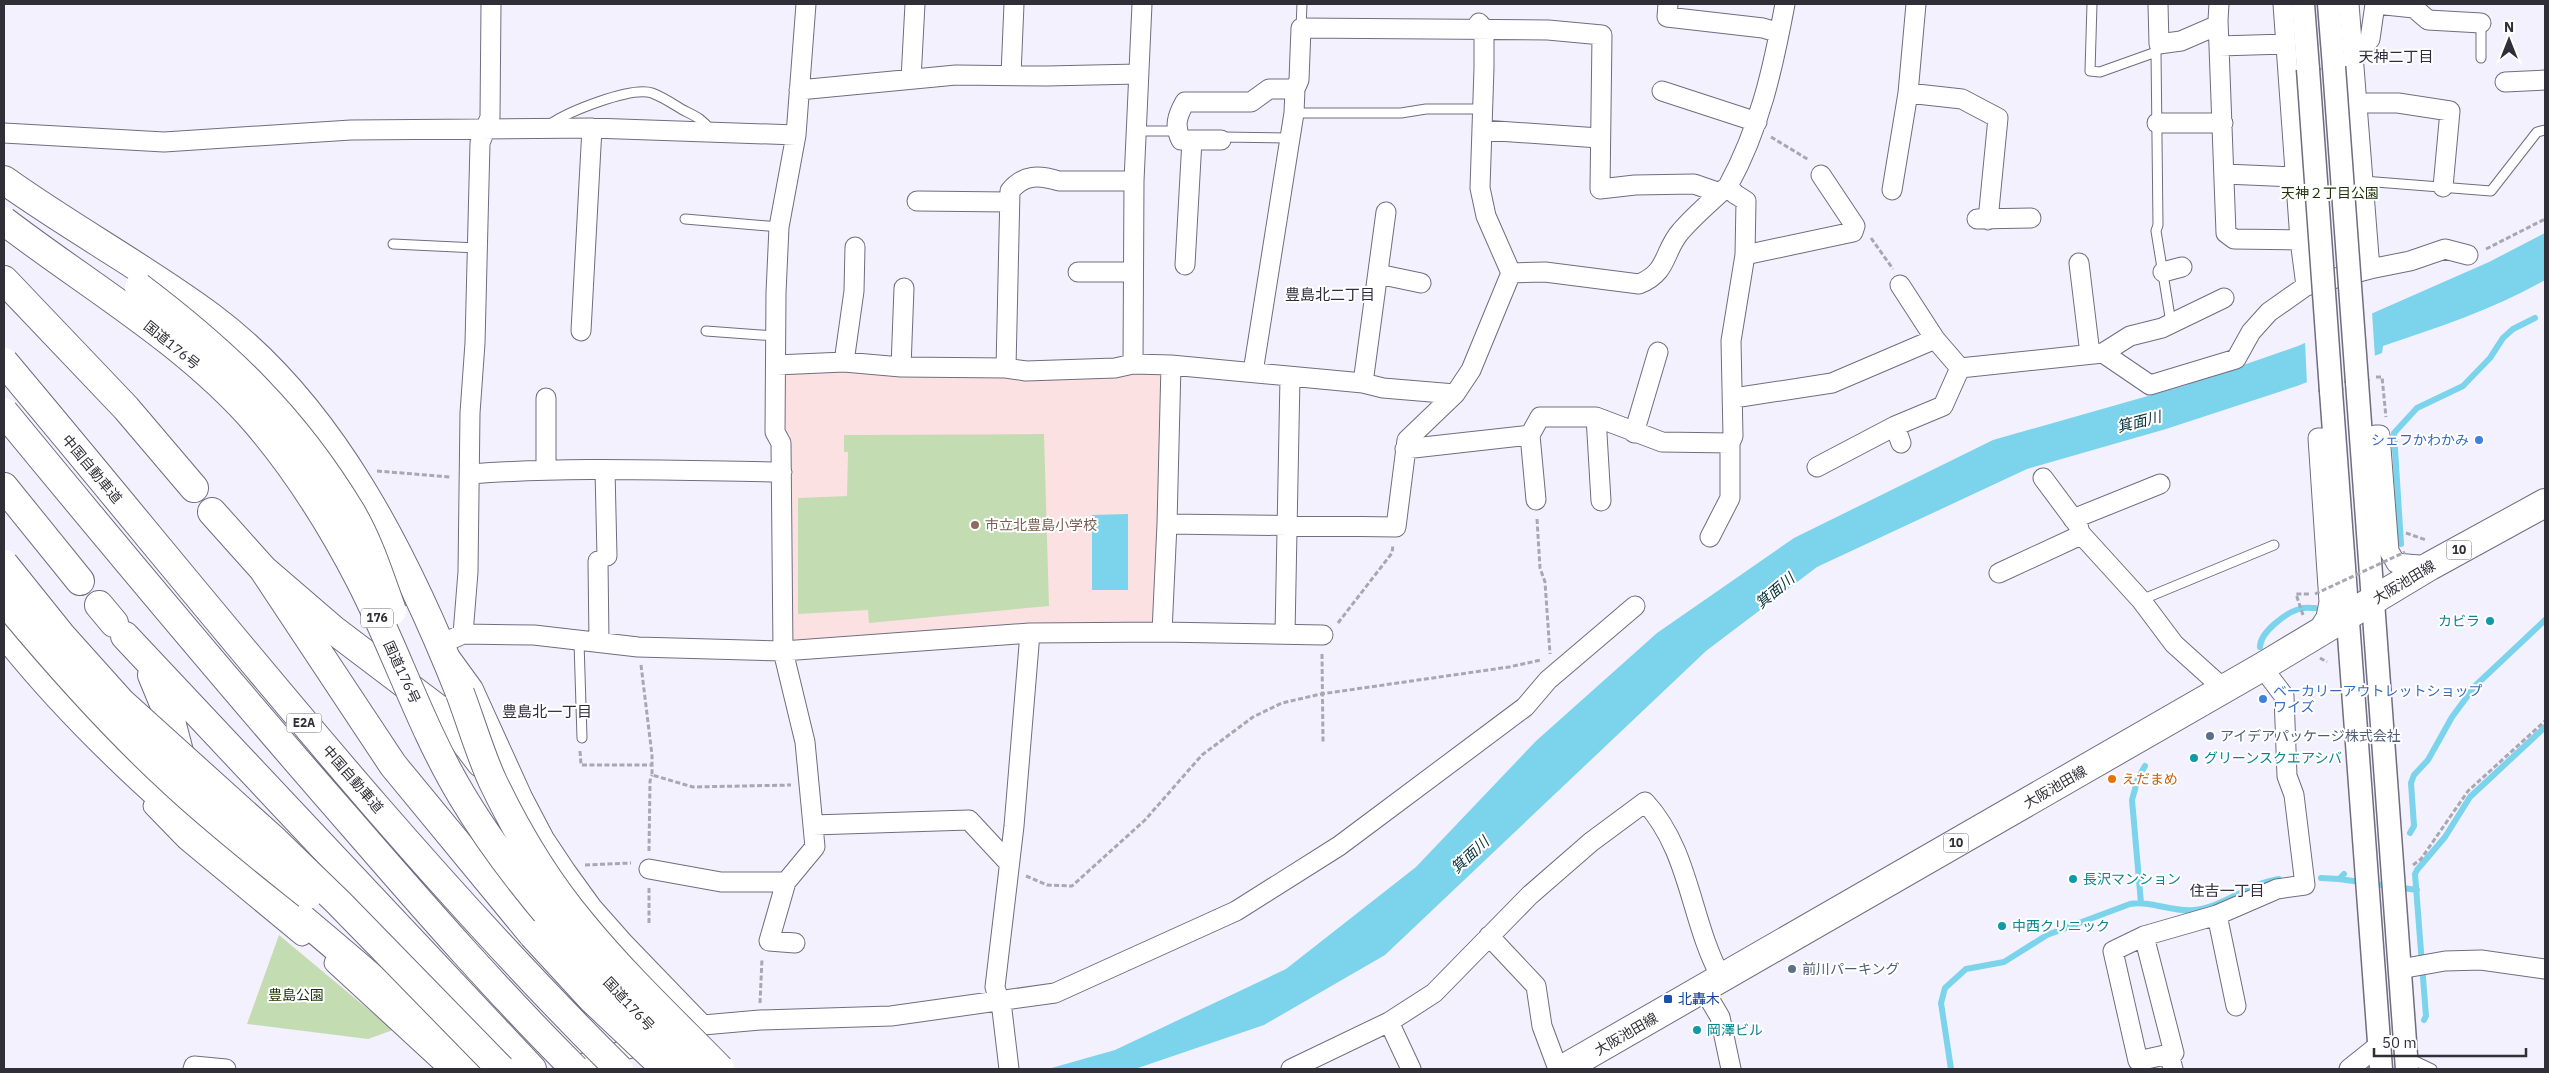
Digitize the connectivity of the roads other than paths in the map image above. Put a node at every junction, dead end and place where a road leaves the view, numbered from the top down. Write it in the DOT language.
graph roads {
  1 [pos="491,4"];
  2 [pos="805,4"];
  3 [pos="915,4"];
  4 [pos="1014,4"];
  5 [pos="1142,4"];
  6 [pos="1302,4"];
  7 [pos="1668,4"];
  8 [pos="1785,4"];
  9 [pos="1916,4"];
  10 [pos="2092,4"];
  11 [pos="2158,4"];
  12 [pos="2219,4"];
  13 [pos="2283,4"];
  14 [pos="2303,4"];
  15 [pos="2329,4"];
  16 [pos="2349,4"];
  17 [pos="2376,4"];
  18 [pos="2481,23"];
  19 [pos="2218,25"];
  20 [pos="1481,26"];
  21 [pos="1301,28"];
  22 [pos="1779,33"];
  23 [pos="2286,44"];
  24 [pos="2219,46"];
  25 [pos="2157,48"];
  26 [pos="2481,58"];
  27 [pos="2344,63"];
  28 [pos="1138,74"];
  29 [pos="1011,76"];
  30 [pos="910,79"];
  31 [pos="2545,80"];
  32 [pos="2505,82"];
  33 [pos="1295,89"];
  34 [pos="799,90"];
  35 [pos="1662,91"];
  36 [pos="1908,93"];
  37 [pos="2357,103"];
  38 [pos="1482,108"];
  39 [pos="1294,113"];
  40 [pos="2157,123"];
  41 [pos="2223,123"];
  42 [pos="1755,125"];
  43 [pos="545,128"];
  44 [pos="592,128"];
  45 [pos="484,129"];
  46 [pos="710,130"];
  47 [pos="1482,130"];
  48 [pos="2545,130"];
  49 [pos="1136,131"];
  50 [pos="4,133"];
  51 [pos="796,134"];
  52 [pos="1184,136"];
  53 [pos="1290,138"];
  54 [pos="1599,138"];
  55 [pos="1221,140"];
  56 [pos="2225,174"];
  57 [pos="1821,175"];
  58 [pos="2296,177"];
  59 [pos="4,180"];
  60 [pos="1134,181"];
  61 [pos="2363,181"];
  62 [pos="2443,188"];
  63 [pos="1724,189"];
  64 [pos="1892,190"];
  65 [pos="4,194"];
  66 [pos="917,201"];
  67 [pos="1008,202"];
  68 [pos="1386,212"];
  69 [pos="2031,218"];
  70 [pos="685,220"];
  71 [pos="4,221"];
  72 [pos="779,227"];
  73 [pos="2300,240"];
  74 [pos="393,244"];
  75 [pos="477,248"];
  76 [pos="855,248"];
  77 [pos="1745,255"];
  78 [pos="2468,255"];
  79 [pos="2079,263"];
  80 [pos="1185,265"];
  81 [pos="2182,267"];
  82 [pos="2370,269"];
  83 [pos="1078,272"];
  84 [pos="1133,272"];
  85 [pos="2163,272"];
  86 [pos="1511,273"];
  87 [pos="1378,274"];
  88 [pos="4,280"];
  89 [pos="1421,283"];
  90 [pos="1900,285"];
  91 [pos="2306,286"];
  92 [pos="904,288"];
  93 [pos="2224,298"];
  94 [pos="2171,323"];
  95 [pos="581,331"];
  96 [pos="706,331"];
  97 [pos="776,336"];
  98 [pos="1935,339"];
  99 [pos="1658,352"];
  100 [pos="2096,354"];
  101 [pos="4,362"];
  102 [pos="844,362"];
  103 [pos="1132,364"];
  104 [pos="1171,364"];
  105 [pos="776,365"];
  106 [pos="901,366"];
  107 [pos="1006,368"];
  108 [pos="1960,368"];
  109 [pos="1253,372"];
  110 [pos="1290,377"];
  111 [pos="1363,383"];
  112 [pos="1455,394"];
  113 [pos="546,398"];
  114 [pos="1734,398"];
  115 [pos="4,412"];
  116 [pos="1596,417"];
  117 [pos="2381,431"];
  118 [pos="1634,433"];
  119 [pos="1530,435"];
  120 [pos="2322,438"];
  121 [pos="1730,443"];
  122 [pos="1405,449"];
  123 [pos="1817,467"];
  124 [pos="546,470"];
  125 [pos="605,470"];
  126 [pos="782,472"];
  127 [pos="471,477"];
  128 [pos="2043,478"];
  129 [pos="2160,484"];
  130 [pos="4,487"];
  131 [pos="194,488"];
  132 [pos="1536,500"];
  133 [pos="1601,501"];
  134 [pos="2545,503"];
  135 [pos="212,512"];
  136 [pos="1167,524"];
  137 [pos="1287,526"];
  138 [pos="2077,527"];
  139 [pos="1710,536"];
  140 [pos="2274,545"];
  141 [pos="2428,553"];
  142 [pos="4,564"];
  143 [pos="263,569"];
  144 [pos="1999,573"];
  145 [pos="80,581"];
  146 [pos="4,600"];
  147 [pos="2141,600"];
  148 [pos="2373,600"];
  149 [pos="1635,606"];
  150 [pos="2348,615"];
  151 [pos="2305,631"];
  152 [pos="4,632"];
  153 [pos="1162,632"];
  154 [pos="1030,633"];
  155 [pos="1285,634"];
  156 [pos="1323,635"];
  157 [pos="452,639"];
  158 [pos="580,642"];
  159 [pos="599,642"];
  160 [pos="783,650"];
  161 [pos="2262,667"];
  162 [pos="2224,689"];
  163 [pos="451,703"];
  164 [pos="582,738"];
  165 [pos="437,749"];
  166 [pos="118,759"];
  167 [pos="813,825"];
  168 [pos="213,842"];
  169 [pos="1008,865"];
  170 [pos="649,869"];
  171 [pos="786,882"];
  172 [pos="2217,915"];
  173 [pos="1489,936"];
  174 [pos="2144,936"];
  175 [pos="794,943"];
  176 [pos="2416,967"];
  177 [pos="2545,969"];
  178 [pos="414,981"];
  179 [pos="1713,984"];
  180 [pos="998,999"];
  181 [pos="2236,1006"];
  182 [pos="1389,1022"];
  183 [pos="703,1025"];
  184 [pos="2379,1046"];
  185 [pos="2171,1061"];
  186 [pos="1592,1062"];
  187 [pos="2406,1063"];
  188 [pos="193,1069"];
  189 [pos="226,1069"];
  190 [pos="449,1069"];
  191 [pos="472,1069"];
  192 [pos="501,1069"];
  193 [pos="532,1069"];
  194 [pos="564,1069"];
  195 [pos="576,1069"];
  196 [pos="620,1069"];
  197 [pos="666,1069"];
  198 [pos="690,1069"];
  199 [pos="720,1069"];
  200 [pos="1009,1069"];
  201 [pos="1291,1069"];
  202 [pos="1411,1069"];
  203 [pos="1558,1069"];
  204 [pos="1563,1069"];
  205 [pos="1731,1069"];
  206 [pos="2349,1069"];
  207 [pos="2381,1069"];
  208 [pos="2432,1069"];
  1 -- 45 [label="street"];
  2 -- 34 [label="street"];
  3 -- 30 [label="street"];
  4 -- 29 [label="street"];
  5 -- 28 [label="street"];
  6 -- 21 [label="lane"];
  7 -- 22 [label="street"];
  8 -- 22 [label="street"];
  9 -- 36 [label="street"];
  10 -- 25 [label="lane"];
  11 -- 25 [label="street"];
  12 -- 19 [label="street"];
  13 -- 23 [label="street"];
  14 -- 150 [label="street, bridge"];
  15 -- 27 [label="street"];
  16 -- 27 [label="street"];
  17 -- 18 [label="street"];
  17 -- 27 [label="street"];
  18 -- 26 [label="lane"];
  19 -- 24 [label="street"];
  19 -- 25 [label="street"];
  20 -- 21 [label="street"];
  20 -- 38 [label="street"];
  20 -- 54 [label="street"];
  21 -- 33 [label="street"];
  22 -- 42 [label="street"];
  23 -- 24 [label="street"];
  23 -- 58 [label="street"];
  24 -- 41 [label="street"];
  25 -- 40 [label="lane"];
  27 -- 37 [label="street"];
  27 -- 148 [label="street, bridge"];
  28 -- 29 [label="street"];
  28 -- 49 [label="street"];
  29 -- 30 [label="street"];
  30 -- 34 [label="street"];
  31 -- 32 [label="street"];
  33 -- 39 [label="street"];
  33 -- 52 [label="street"];
  34 -- 51 [label="street"];
  35 -- 42 [label="street"];
  36 -- 64 [label="street"];
  36 -- 69 [label="street"];
  37 -- 61 [label="street"];
  37 -- 62 [label="street"];
  38 -- 39 [label="lane"];
  38 -- 47 [label="street"];
  39 -- 53 [label="street"];
  40 -- 41 [label="street"];
  40 -- 85 [label="lane"];
  41 -- 56 [label="street"];
  42 -- 63 [label="street"];
  43 -- 44 [label="street"];
  43 -- 45 [label="street"];
  43 -- 46 [label="lane"];
  44 -- 46 [label="street"];
  44 -- 95 [label="street"];
  45 -- 50 [label="street"];
  45 -- 75 [label="street"];
  46 -- 51 [label="street"];
  47 -- 54 [label="street"];
  47 -- 86 [label="street"];
  48 -- 62 [label="lane"];
  49 -- 52 [label="lane"];
  49 -- 60 [label="street"];
  51 -- 72 [label="street"];
  52 -- 55 [label="street"];
  52 -- 80 [label="street"];
  53 -- 55 [label="lane"];
  53 -- 109 [label="street"];
  54 -- 63 [label="street"];
  56 -- 58 [label="street"];
  56 -- 73 [label="street"];
  57 -- 77 [label="street"];
  58 -- 73 [label="street"];
  59 -- 157 [label="main road"];
  60 -- 67 [label="street"];
  60 -- 84 [label="street"];
  61 -- 62 [label="lane"];
  61 -- 82 [label="street"];
  63 -- 77 [label="street"];
  63 -- 86 [label="street"];
  65 -- 165 [label="main road, bridge"];
  66 -- 67 [label="street"];
  67 -- 107 [label="street"];
  68 -- 87 [label="street"];
  70 -- 72 [label="lane"];
  71 -- 165 [label="main road, 国道176号 / 176, bridge"];
  72 -- 97 [label="street"];
  73 -- 91 [label="street"];
  74 -- 75 [label="lane"];
  75 -- 127 [label="street"];
  76 -- 102 [label="street"];
  77 -- 114 [label="street"];
  78 -- 82 [label="street"];
  79 -- 100 [label="street"];
  81 -- 85 [label="street"];
  82 -- 91 [label="street"];
  83 -- 84 [label="street"];
  84 -- 103 [label="street"];
  85 -- 94 [label="lane"];
  86 -- 112 [label="street"];
  87 -- 89 [label="street"];
  87 -- 111 [label="street"];
  88 -- 131 [label="main road"];
  90 -- 98 [label="street"];
  91 -- 100 [label="street"];
  92 -- 106 [label="street"];
  93 -- 94 [label="street"];
  94 -- 100 [label="street"];
  96 -- 97 [label="lane"];
  97 -- 105 [label="street"];
  98 -- 108 [label="street"];
  98 -- 114 [label="street"];
  99 -- 118 [label="street"];
  100 -- 108 [label="street"];
  101 -- 196 [label="main road, 中国自動車道 / E2A, bridge"];
  102 -- 105 [label="street"];
  102 -- 106 [label="street"];
  103 -- 104 [label="street"];
  103 -- 107 [label="street"];
  104 -- 109 [label="street"];
  104 -- 136 [label="street"];
  105 -- 126 [label="street"];
  106 -- 107 [label="street"];
  108 -- 123 [label="street"];
  109 -- 110 [label="street"];
  110 -- 111 [label="street"];
  110 -- 137 [label="street"];
  111 -- 112 [label="street"];
  112 -- 122 [label="street"];
  113 -- 124 [label="street"];
  114 -- 121 [label="street"];
  115 -- 195 [label="main road, E2A, bridge"];
  116 -- 118 [label="street"];
  116 -- 119 [label="street"];
  116 -- 133 [label="street"];
  117 -- 141 [label="street"];
  118 -- 121 [label="street"];
  119 -- 122 [label="street"];
  119 -- 132 [label="street"];
  120 -- 151 [label="street"];
  121 -- 139 [label="street"];
  122 -- 137 [label="street"];
  124 -- 125 [label="street"];
  124 -- 127 [label="street"];
  125 -- 126 [label="street"];
  125 -- 159 [label="street"];
  126 -- 160 [label="street"];
  127 -- 157 [label="street"];
  128 -- 138 [label="street"];
  129 -- 138 [label="street"];
  130 -- 145 [label="main road"];
  134 -- 141 [label="main road, 大阪池田線 / 10"];
  135 -- 143 [label="main road"];
  136 -- 137 [label="street"];
  136 -- 153 [label="street"];
  137 -- 155 [label="street"];
  138 -- 144 [label="street"];
  138 -- 147 [label="street"];
  140 -- 147 [label="lane"];
  141 -- 148 [label="main road, 大阪池田線 / 10"];
  142 -- 178 [label="main road, bridge"];
  143 -- 163 [label="main road"];
  143 -- 197 [label="main road, bridge"];
  146 -- 178 [label="main road, bridge"];
  147 -- 162 [label="street"];
  148 -- 150 [label="main road, 大阪池田線 / 10"];
  148 -- 176 [label="street"];
  149 -- 180 [label="street"];
  150 -- 151 [label="main road, 大阪池田線 / 10"];
  150 -- 184 [label="street"];
  151 -- 161 [label="main road, 大阪池田線 / 10"];
  152 -- 166 [label="main road"];
  153 -- 154 [label="street"];
  153 -- 155 [label="street"];
  154 -- 160 [label="street"];
  154 -- 169 [label="street"];
  155 -- 156 [label="street"];
  157 -- 158 [label="street"];
  157 -- 163 [label="main road"];
  157 -- 183 [label="street"];
  158 -- 159 [label="street"];
  158 -- 164 [label="lane"];
  159 -- 160 [label="street"];
  160 -- 167 [label="street"];
  161 -- 162 [label="main road, 大阪池田線 / 10"];
  161 -- 172 [label="street"];
  162 -- 179 [label="main road, 大阪池田線 / 10"];
  163 -- 199 [label="main road, bridge"];
  165 -- 198 [label="main road, 国道176号 / 176, bridge"];
  166 -- 168 [label="main road"];
  166 -- 190 [label="street"];
  167 -- 169 [label="street"];
  167 -- 171 [label="street"];
  168 -- 191 [label="main road"];
  168 -- 193 [label="main road"];
  169 -- 180 [label="street"];
  170 -- 171 [label="street"];
  171 -- 175 [label="street"];
  172 -- 174 [label="street"];
  172 -- 181 [label="street"];
  173 -- 179 [label="street"];
  173 -- 182 [label="street"];
  173 -- 203 [label="street"];
  174 -- 185 [label="street"];
  174 -- 185 [label="street"];
  176 -- 177 [label="street"];
  176 -- 187 [label="street"];
  178 -- 192 [label="main road, bridge"];
  179 -- 186 [label="main road, 大阪池田線 / 10"];
  179 -- 205 [label="street"];
  180 -- 183 [label="street"];
  180 -- 200 [label="street"];
  182 -- 201 [label="street"];
  182 -- 202 [label="street"];
  183 -- 194 [label="street"];
  184 -- 206 [label="street"];
  184 -- 207 [label="street"];
  186 -- 204 [label="main road, 大阪池田線 / 10"];
  187 -- 208 [label="lane"];
  188 -- 189 [label="street"];
}
